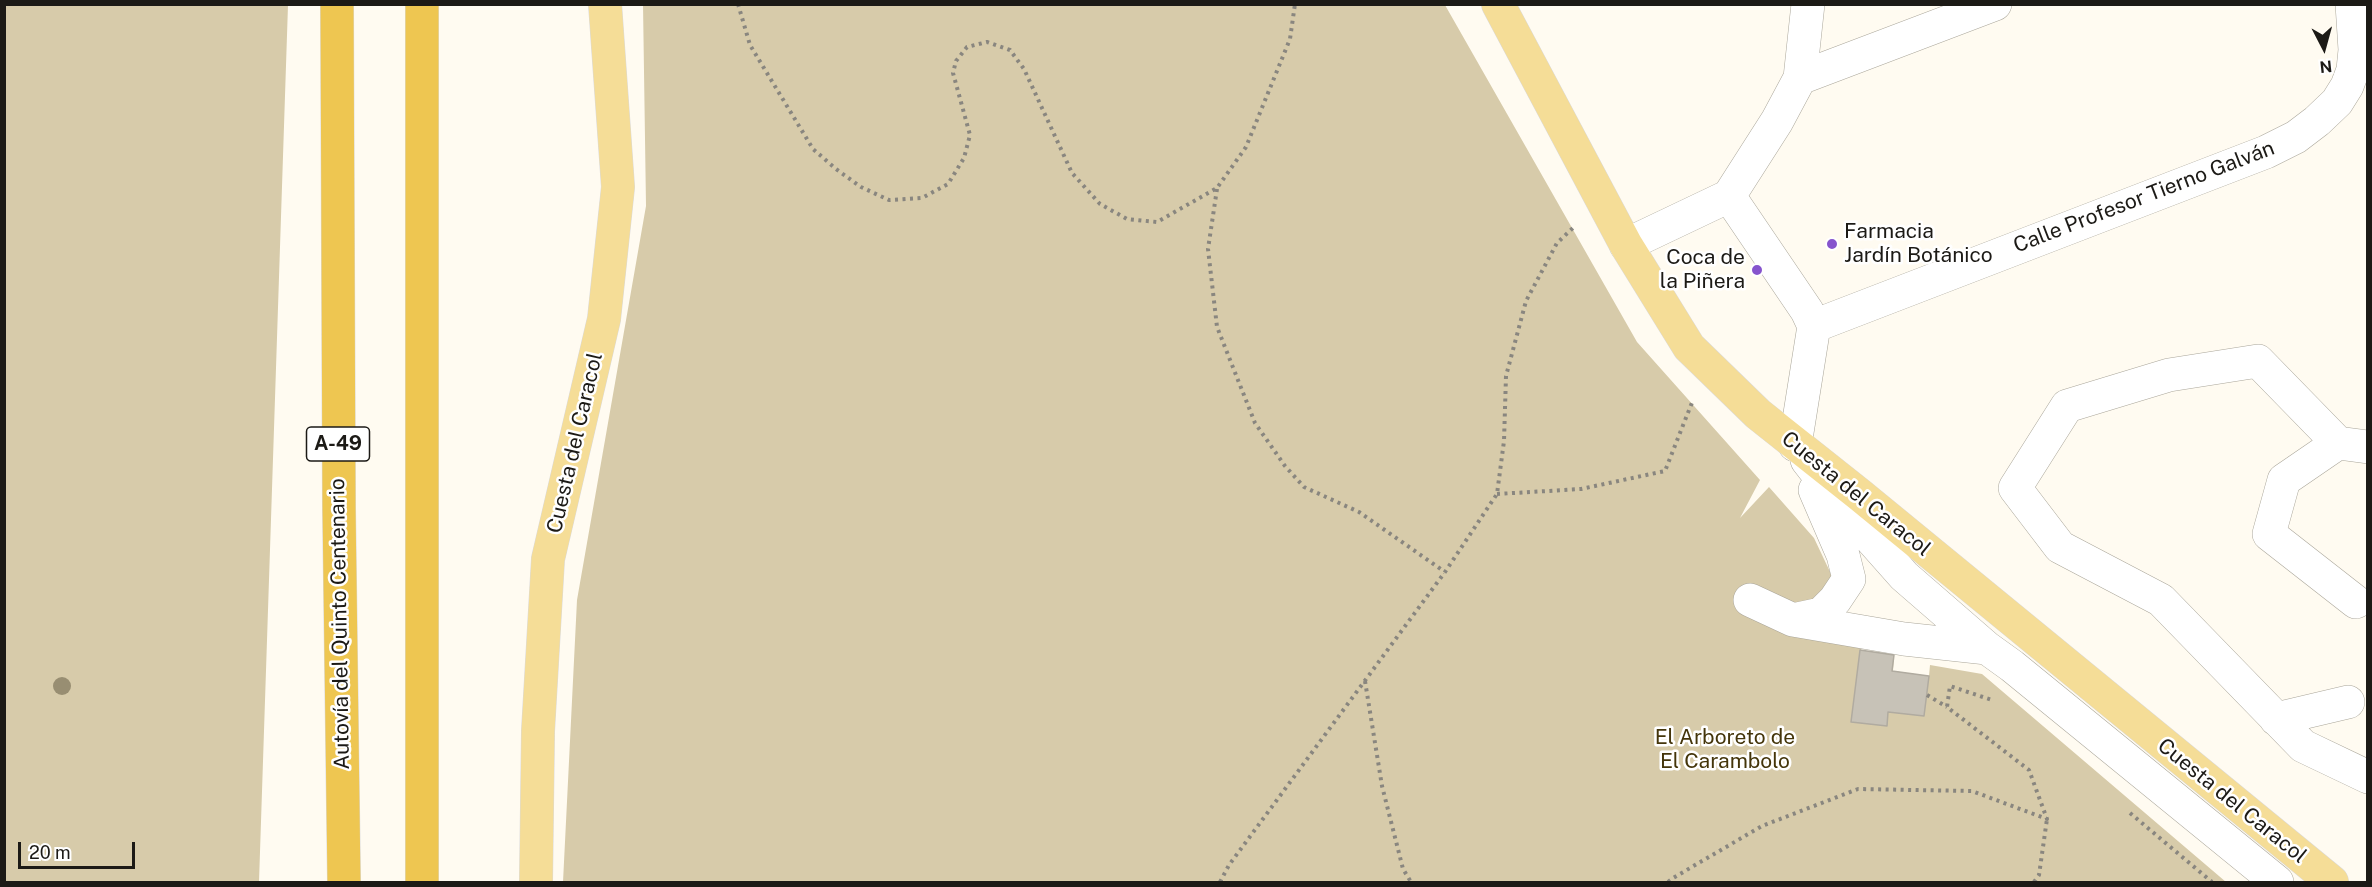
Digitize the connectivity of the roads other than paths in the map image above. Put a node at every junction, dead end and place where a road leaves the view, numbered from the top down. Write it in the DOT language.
graph roads {
  1 [pos="337,4"];
  2 [pos="423,4"];
  3 [pos="605,4"];
  4 [pos="1498,4"];
  5 [pos="1808,4"];
  6 [pos="1995,4"];
  7 [pos="2352,4"];
  8 [pos="1800,78"];
  9 [pos="1729,196"];
  10 [pos="1626,245"];
  11 [pos="1814,326"];
  12 [pos="1795,445"];
  13 [pos="2353,445"];
  14 [pos="1750,600"];
  15 [pos="2356,602"];
  16 [pos="1793,620"];
  17 [pos="1987,648"];
  18 [pos="2348,702"];
  19 [pos="2276,719"];
  20 [pos="2367,777"];
  21 [pos="344,882"];
  22 [pos="422,882"];
  23 [pos="536,882"];
  24 [pos="2277,882"];
  25 [pos="2332,882"];
  1 -- 21 [label="highway, Autovía del Quinto Centenario / A-49"];
  2 -- 22 [label="highway"];
  3 -- 23 [label="main road, Cuesta del Caracol"];
  4 -- 10 [label="main road, Cuesta del Caracol"];
  5 -- 8 [label="street"];
  6 -- 8 [label="street"];
  7 -- 11 [label="street, Calle Profesor Tierno Galván"];
  8 -- 9 [label="street"];
  9 -- 10 [label="street"];
  9 -- 11 [label="street"];
  10 -- 12 [label="main road, Cuesta del Caracol"];
  11 -- 12 [label="street"];
  12 -- 16 [label="street"];
  12 -- 17 [label="street"];
  12 -- 25 [label="main road, Cuesta del Caracol"];
  13 -- 15 [label="street"];
  13 -- 19 [label="street"];
  14 -- 16 [label="street"];
  16 -- 17 [label="street"];
  17 -- 24 [label="street"];
  18 -- 19 [label="street"];
  19 -- 20 [label="street"];
}
